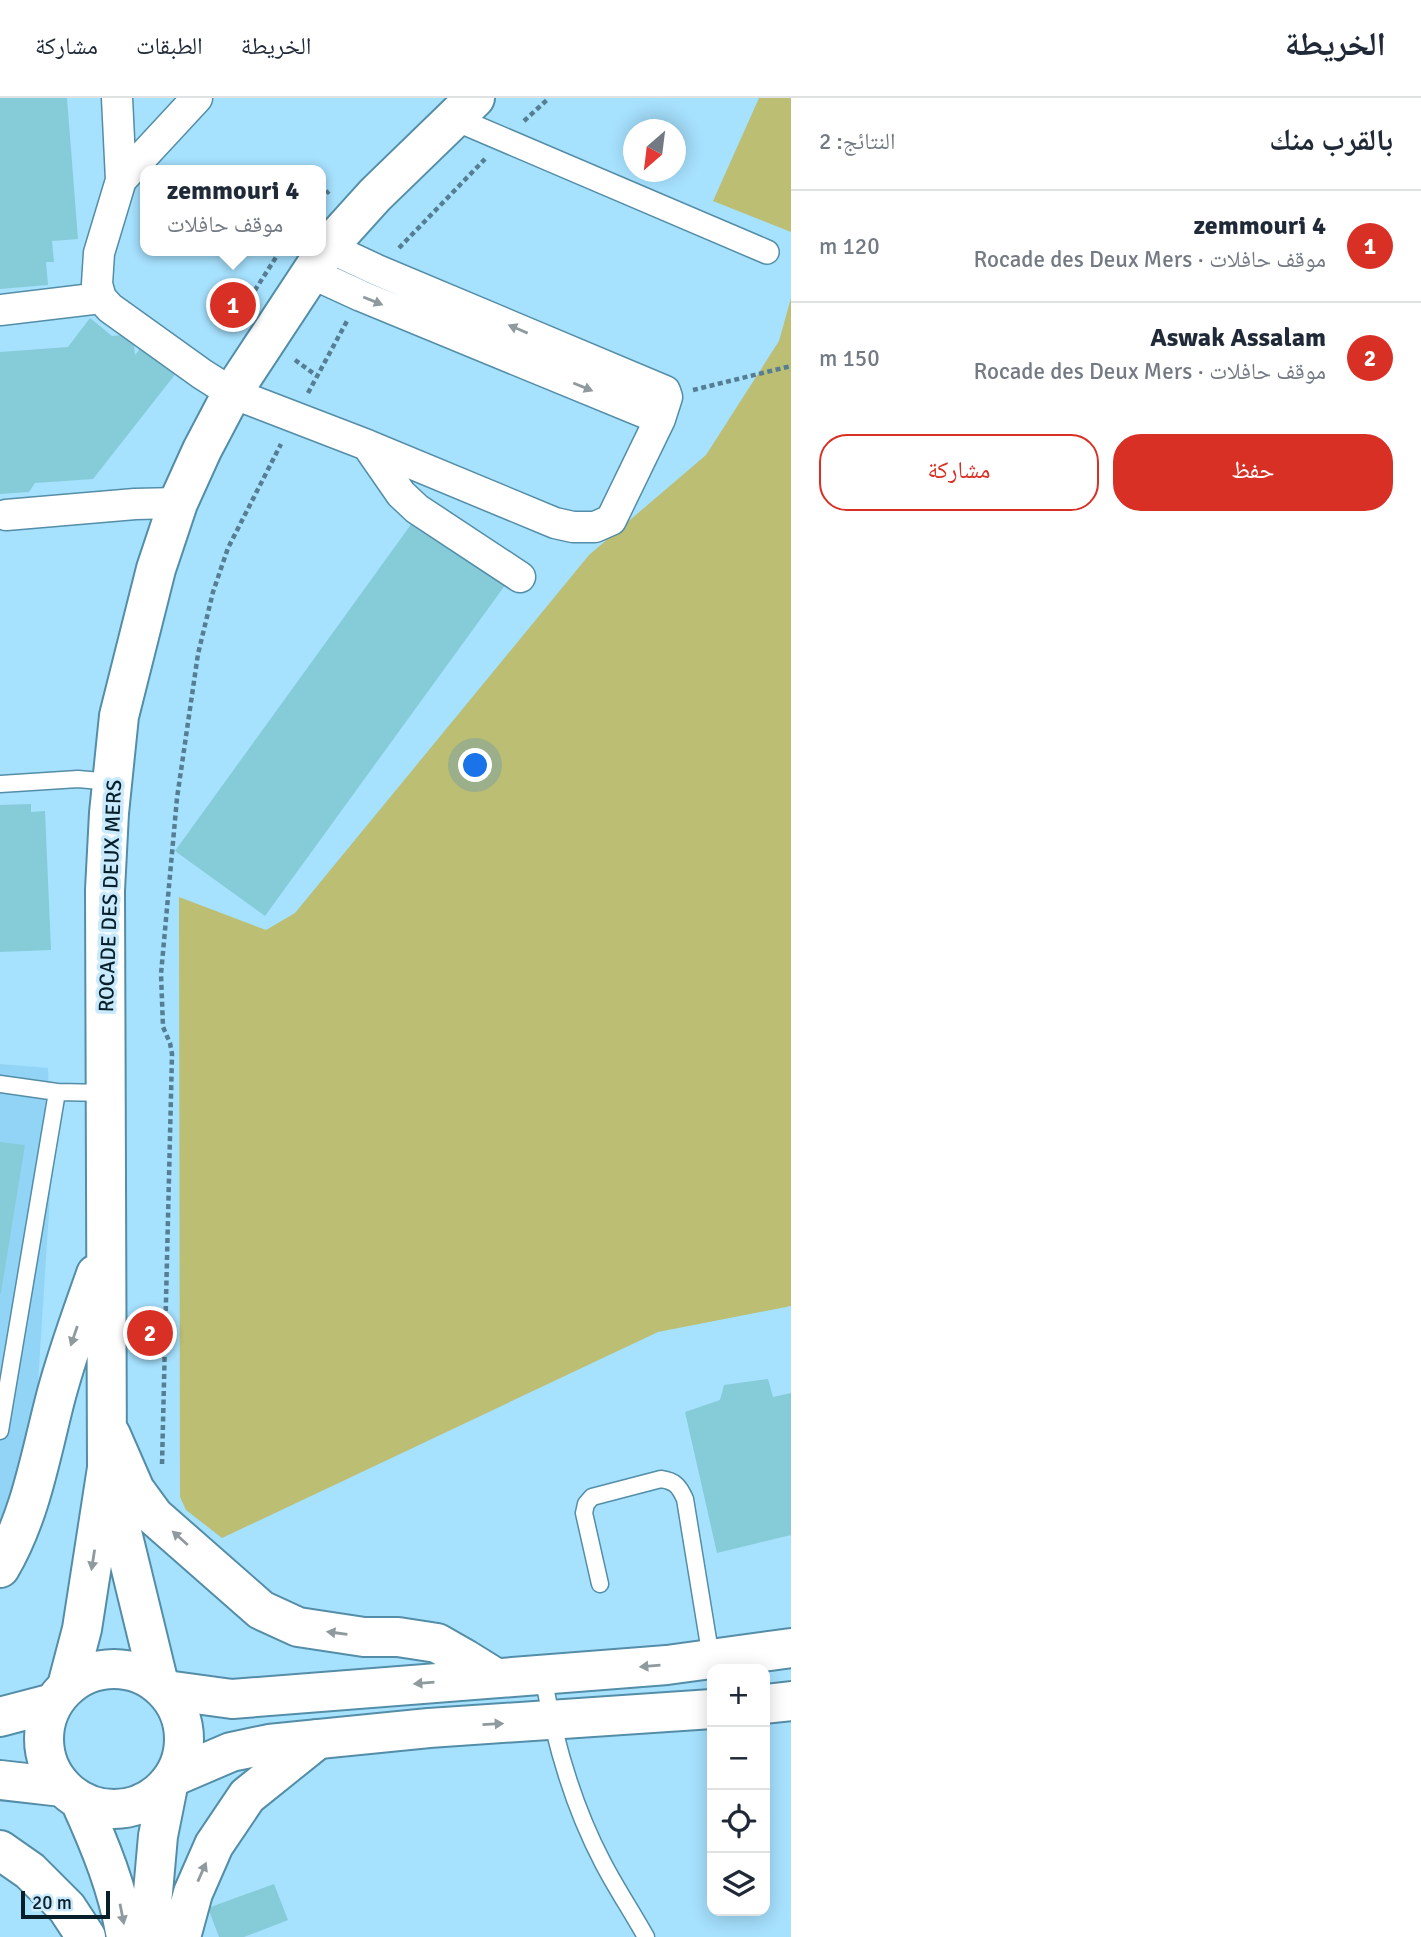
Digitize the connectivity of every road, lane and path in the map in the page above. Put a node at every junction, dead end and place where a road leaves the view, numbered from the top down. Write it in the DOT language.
graph roads {
  1 [pos="117,98"];
  2 [pos="197,98"];
  3 [pos="464,108"];
  4 [pos="504,139"];
  5 [pos="121,180"];
  6 [pos="326,252"];
  7 [pos="767,252"];
  8 [pos="322,256"];
  9 [pos="319,260"];
  10 [pos="377,270"];
  11 [pos="361,296"];
  12 [pos="100,299"];
  13 [pos="0,310"];
  14 [pos="791,366"];
  15 [pos="232,393"];
  16 [pos="664,408"];
  17 [pos="294,417"];
  18 [pos="368,445"];
  19 [pos="178,503"];
  20 [pos="6,515"];
  21 [pos="520,577"];
  22 [pos="112,782"];
  23 [pos="0,785"];
  24 [pos="0,1084"];
  25 [pos="57,1092"];
  26 [pos="106,1093"];
  27 [pos="105,1249"];
  28 [pos="107,1427"];
  29 [pos="0,1431"];
  30 [pos="107,1468"];
  31 [pos="162,1468"];
  32 [pos="0,1567"];
  33 [pos="600,1584"];
  34 [pos="791,1648"];
  35 [pos="711,1658"];
  36 [pos="543,1675"];
  37 [pos="494,1677"];
  38 [pos="162,1687"];
  39 [pos="60,1695"];
  40 [pos="791,1701"];
  41 [pos="770,1703"];
  42 [pos="707,1709"];
  43 [pos="0,1717"];
  44 [pos="551,1721"];
  45 [pos="318,1739"];
  46 [pos="0,1780"];
  47 [pos="172,1781"];
  48 [pos="71,1794"];
  49 [pos="0,1850"];
  50 [pos="86,1937"];
  51 [pos="126,1937"];
  52 [pos="149,1937"];
  53 [pos="181,1937"];
  54 [pos="646,1937"];
  1 -- 5 [label="street"];
  2 -- 5 [label="street"];
  3 -- 4 [label="street"];
  3 -- 6 [label="main road, ROCADE DES DEUX MERS"];
  4 -- 7 [label="street"];
  4 -- 10 [label="path"];
  5 -- 12 [label="street"];
  8 -- 9 [label="main road, ROCADE DES DEUX MERS"];
  9 -- 10 [label="street"];
  9 -- 11 [label="street"];
  9 -- 15 [label="main road, ROCADE DES DEUX MERS"];
  16 -- 10 [label="street, one-way"];
  11 -- 16 [label="street, one-way"];
  11 -- 17 [label="path"];
  12 -- 13 [label="street"];
  12 -- 15 [label="street"];
  14 -- 16 [label="path"];
  15 -- 17 [label="street"];
  15 -- 19 [label="main road, ROCADE DES DEUX MERS"];
  16 -- 18 [label="street"];
  17 -- 18 [label="street"];
  17 -- 31 [label="path"];
  18 -- 21 [label="street"];
  19 -- 20 [label="street"];
  19 -- 22 [label="main road, ROCADE DES DEUX MERS"];
  22 -- 23 [label="lane"];
  22 -- 26 [label="main road, ROCADE DES DEUX MERS"];
  24 -- 25 [label="lane"];
  25 -- 26 [label="lane"];
  25 -- 29 [label="lane"];
  26 -- 27 [label="main road, ROCADE DES DEUX MERS"];
  27 -- 28 [label="main road, ROCADE DES DEUX MERS"];
  27 -- 32 [label="main road, one-way"];
  28 -- 30 [label="main road, ROCADE DES DEUX MERS"];
  37 -- 28 [label="main road, one-way"];
  30 -- 38 [label="main road, ROCADE DES DEUX MERS"];
  30 -- 39 [label="main road, ROCADE DES DEUX MERS, one-way"];
  33 -- 35 [label="lane"];
  34 -- 35 [label="main road"];
  35 -- 36 [label="main road, one-way"];
  36 -- 37 [label="main road"];
  36 -- 44 [label="lane"];
  37 -- 38 [label="main road, one-way"];
  38 -- 39 [label="main road"];
  38 -- 47 [label="main road, ROCADE DES DEUX MERS"];
  39 -- 43 [label="main road"];
  39 -- 48 [label="main road, ROCADE DES DEUX MERS"];
  40 -- 41 [label="main road"];
  42 -- 44 [label="main road"];
  45 -- 44 [label="main road, one-way"];
  44 -- 54 [label="lane"];
  45 -- 47 [label="main road"];
  53 -- 45 [label="main road, one-way"];
  46 -- 48 [label="main road"];
  47 -- 48 [label="main road"];
  47 -- 52 [label="main road, ROCADE DES DEUX MERS"];
  48 -- 51 [label="main road, ROCADE DES DEUX MERS, one-way"];
  49 -- 50 [label="main road"];
}
